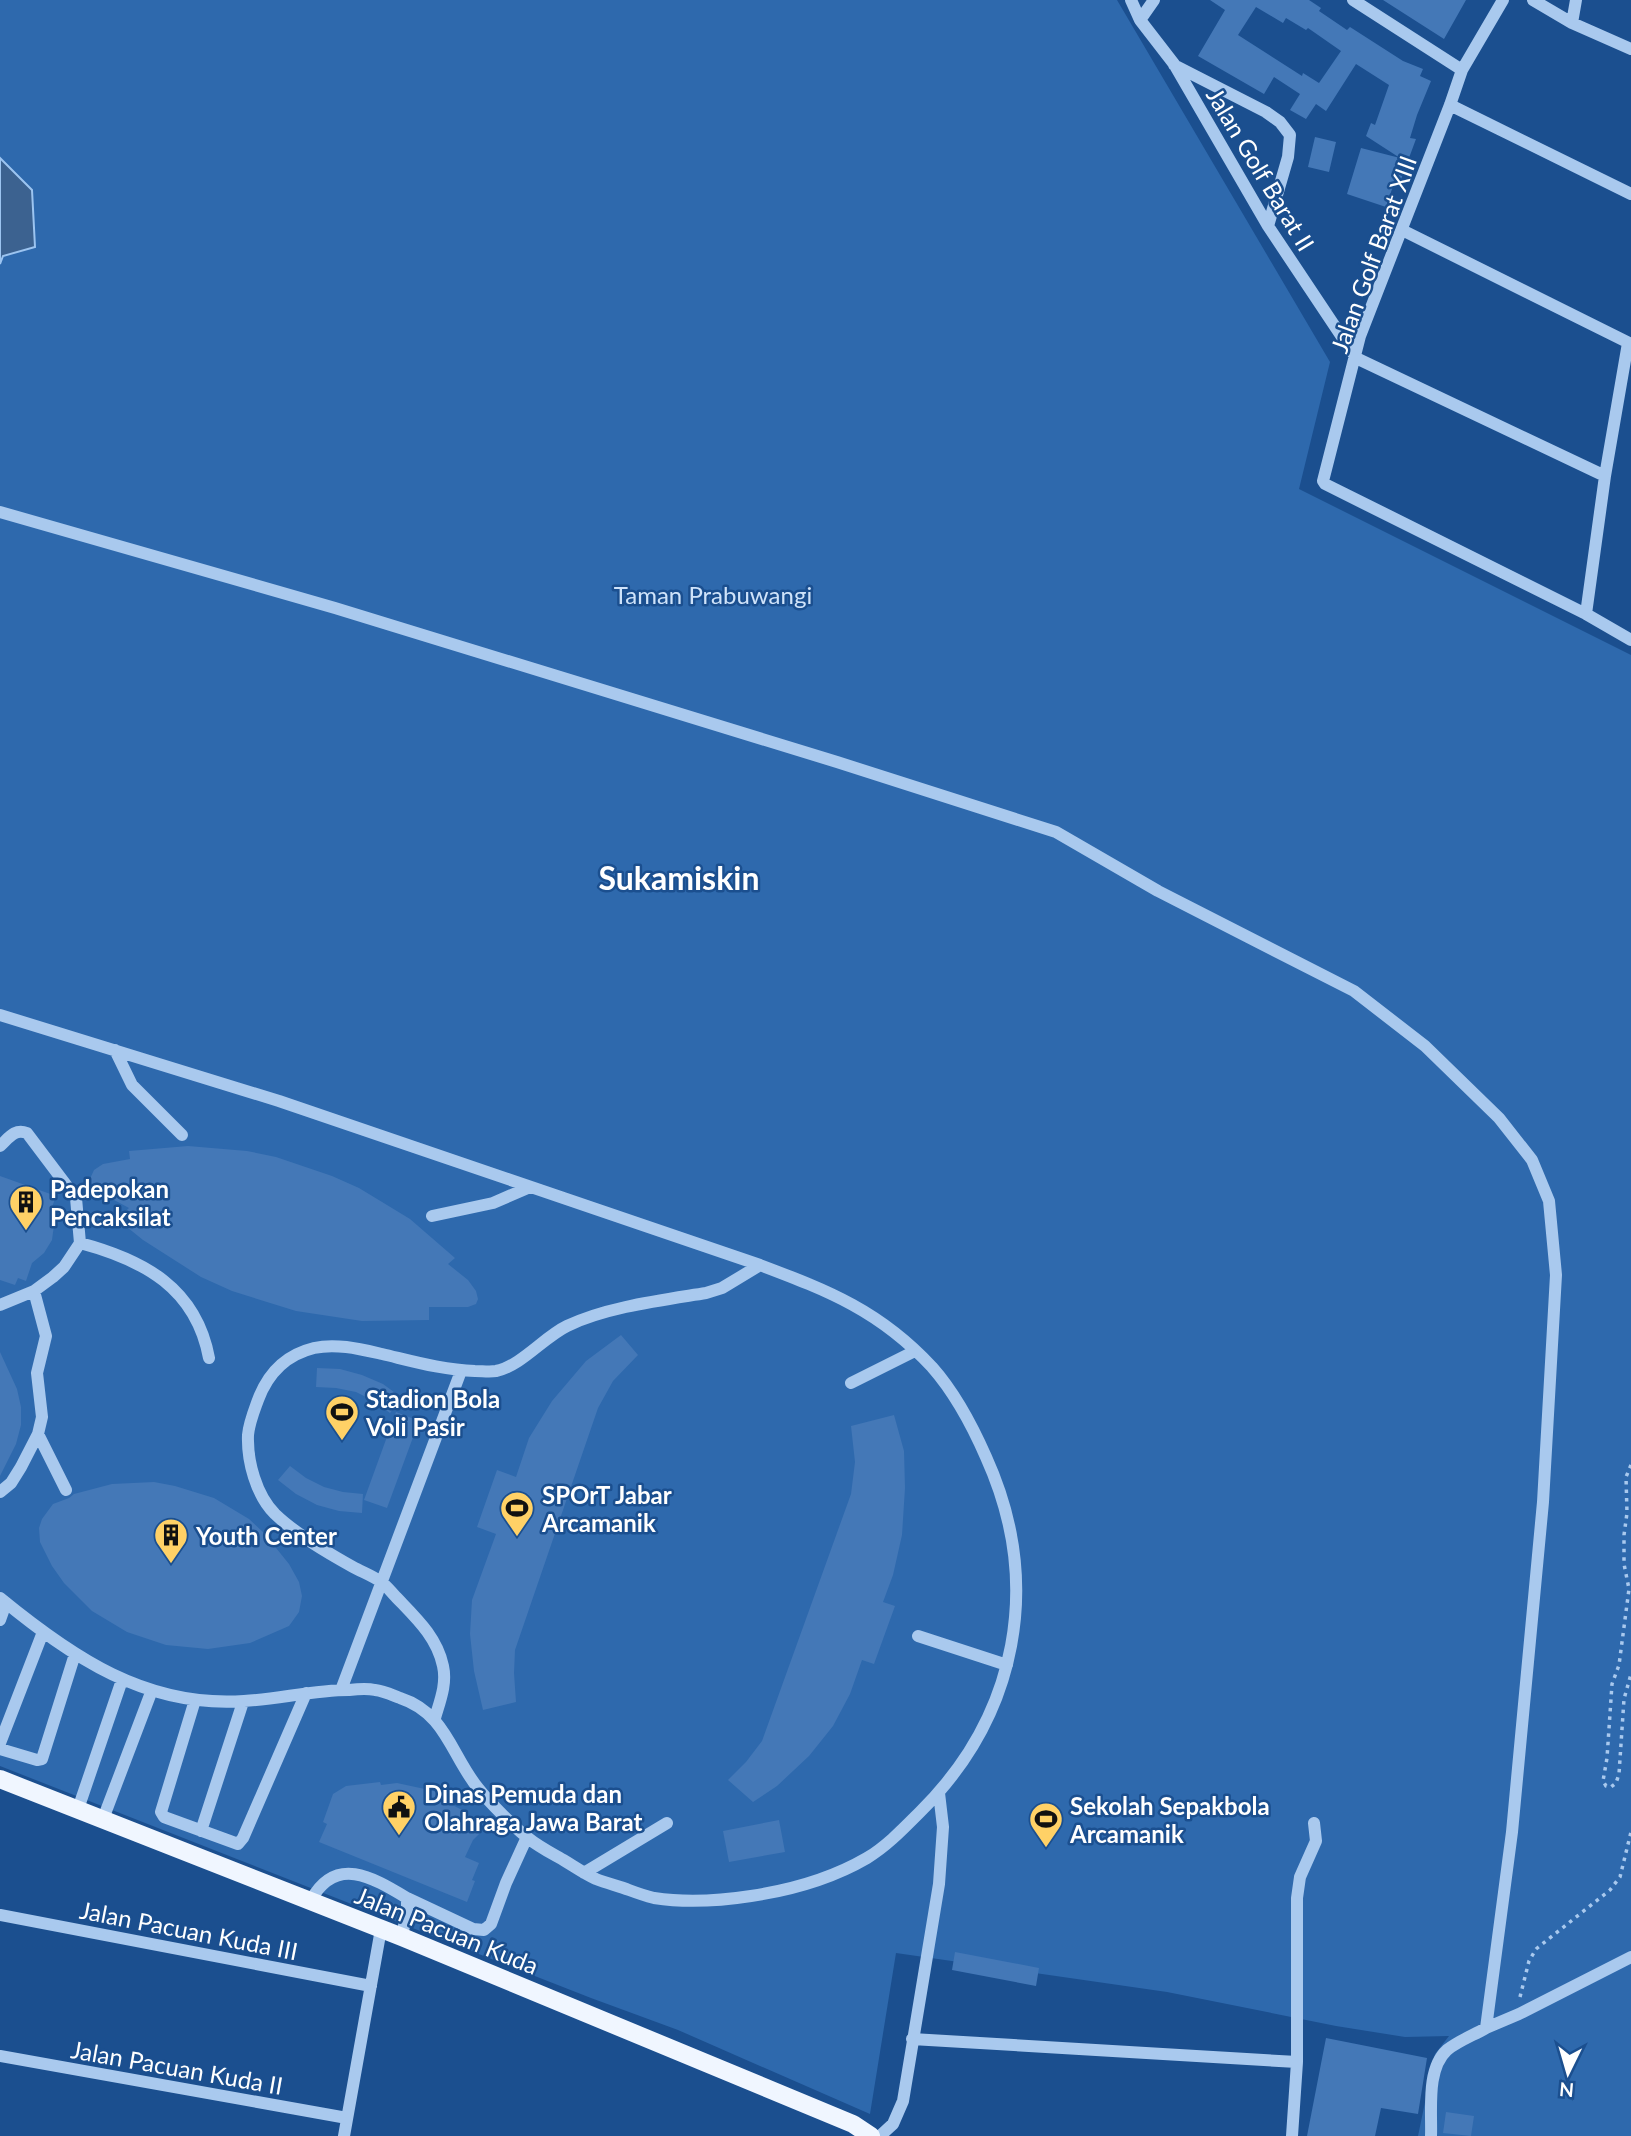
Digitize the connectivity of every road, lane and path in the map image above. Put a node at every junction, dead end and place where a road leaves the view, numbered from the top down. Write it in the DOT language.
graph roads {
  1 [pos="1131,0"];
  2 [pos="1154,0"];
  3 [pos="1353,0"];
  4 [pos="1503,0"];
  5 [pos="1533,0"];
  6 [pos="1576,0"];
  7 [pos="1140,20"];
  8 [pos="1572,23"];
  9 [pos="1631,49"];
  10 [pos="1174,64"];
  11 [pos="1462,70"];
  12 [pos="1451,105"];
  13 [pos="1631,194"];
  14 [pos="1268,226"];
  15 [pos="1402,230"];
  16 [pos="1629,343"];
  17 [pos="1356,358"];
  18 [pos="1605,476"];
  19 [pos="0,512"];
  20 [pos="1586,614"];
  21 [pos="1631,640"];
  22 [pos="0,1015"];
  23 [pos="115,1050"];
  24 [pos="182,1135"];
  25 [pos="0,1146"];
  26 [pos="530,1186"];
  27 [pos="432,1216"];
  28 [pos="80,1243"];
  29 [pos="760,1265"];
  30 [pos="34,1292"];
  31 [pos="0,1305"];
  32 [pos="915,1351"];
  33 [pos="209,1358"];
  34 [pos="461,1370"];
  35 [pos="851,1383"];
  36 [pos="38,1434"];
  37 [pos="1631,1465"];
  38 [pos="66,1490"];
  39 [pos="0,1492"];
  40 [pos="381,1582"];
  41 [pos="3,1600"];
  42 [pos="0,1620"];
  43 [pos="43,1632"];
  44 [pos="918,1636"];
  45 [pos="75,1654"];
  46 [pos="1007,1665"];
  47 [pos="1631,1674"];
  48 [pos="122,1680"];
  49 [pos="152,1690"];
  50 [pos="341,1690"];
  51 [pos="306,1693"];
  52 [pos="195,1700"];
  53 [pos="243,1702"];
  54 [pos="435,1718"];
  55 [pos="0,1743"];
  56 [pos="0,1749"];
  57 [pos="0,1779"];
  58 [pos="939,1793"];
  59 [pos="78,1809"];
  60 [pos="103,1819"];
  61 [pos="667,1823"];
  62 [pos="1314,1823"];
  63 [pos="201,1831"];
  64 [pos="1631,1832"];
  65 [pos="527,1838"];
  66 [pos="584,1873"];
  67 [pos="407,1898"];
  68 [pos="311,1900"];
  69 [pos="0,1915"];
  70 [pos="381,1929"];
  71 [pos="402,1937"];
  72 [pos="1631,1957"];
  73 [pos="370,1986"];
  74 [pos="1519,2014"];
  75 [pos="1486,2028"];
  76 [pos="912,2039"];
  77 [pos="0,2056"];
  78 [pos="1297,2062"];
  79 [pos="347,2118"];
  80 [pos="344,2136"];
  81 [pos="871,2136"];
  82 [pos="880,2136"];
  83 [pos="1292,2136"];
  84 [pos="1431,2136"];
  1 -- 7 [label="street, Jalan Golf Barat II"];
  2 -- 7 [label="street"];
  3 -- 11 [label="street"];
  4 -- 11 [label="street, Jalan Golf Barat XIII"];
  5 -- 8 [label="street"];
  6 -- 8 [label="street"];
  7 -- 10 [label="street, Jalan Golf Barat II"];
  8 -- 9 [label="street"];
  10 -- 14 [label="street, Jalan Golf Barat II"];
  10 -- 14 [label="street"];
  11 -- 12 [label="street, Jalan Golf Barat XIII"];
  12 -- 13 [label="street"];
  12 -- 15 [label="street, Jalan Golf Barat XIII"];
  14 -- 17 [label="street, Jalan Golf Barat II"];
  15 -- 16 [label="street"];
  15 -- 17 [label="street, Jalan Golf Barat XIII"];
  16 -- 18 [label="street"];
  17 -- 18 [label="street"];
  17 -- 20 [label="street, Jalan Golf Barat XIII"];
  18 -- 20 [label="street"];
  19 -- 75 [label="street"];
  20 -- 21 [label="street, Jalan Golf Barat XIII"];
  22 -- 23 [label="street"];
  23 -- 24 [label="street"];
  23 -- 26 [label="street"];
  25 -- 28 [label="street"];
  26 -- 27 [label="street"];
  26 -- 29 [label="street"];
  28 -- 30 [label="street"];
  28 -- 33 [label="street"];
  29 -- 32 [label="street"];
  29 -- 34 [label="street"];
  30 -- 31 [label="street"];
  30 -- 36 [label="street"];
  32 -- 35 [label="street"];
  32 -- 46 [label="street"];
  34 -- 40 [label="street"];
  34 -- 40 [label="street"];
  36 -- 38 [label="street"];
  36 -- 39 [label="street"];
  37 -- 47 [label="path"];
  40 -- 50 [label="street"];
  40 -- 54 [label="street"];
  41 -- 42 [label="street"];
  41 -- 43 [label="street"];
  43 -- 45 [label="street"];
  43 -- 55 [label="street"];
  44 -- 46 [label="street"];
  45 -- 48 [label="street"];
  45 -- 56 [label="street"];
  46 -- 58 [label="street"];
  48 -- 49 [label="street"];
  48 -- 59 [label="street"];
  49 -- 52 [label="street"];
  49 -- 60 [label="street"];
  50 -- 51 [label="street"];
  50 -- 54 [label="street"];
  51 -- 53 [label="street"];
  51 -- 63 [label="street"];
  52 -- 53 [label="street"];
  52 -- 63 [label="street"];
  53 -- 63 [label="street"];
  54 -- 65 [label="street"];
  57 -- 59 [label="main road, Jalan Pacuan Kuda"];
  58 -- 66 [label="street"];
  58 -- 76 [label="street"];
  59 -- 60 [label="main road, Jalan Pacuan Kuda"];
  60 -- 68 [label="main road, Jalan Pacuan Kuda"];
  61 -- 66 [label="street"];
  62 -- 78 [label="street"];
  64 -- 74 [label="path"];
  65 -- 66 [label="street"];
  65 -- 67 [label="street"];
  67 -- 68 [label="street"];
  67 -- 71 [label="street"];
  68 -- 70 [label="main road, Jalan Pacuan Kuda"];
  69 -- 73 [label="street, Jalan Pacuan Kuda III"];
  70 -- 71 [label="main road, Jalan Pacuan Kuda"];
  70 -- 73 [label="street"];
  71 -- 81 [label="main road, Jalan Pacuan Kuda"];
  72 -- 74 [label="street"];
  73 -- 79 [label="street"];
  74 -- 75 [label="street"];
  75 -- 84 [label="street"];
  76 -- 78 [label="street"];
  76 -- 82 [label="street"];
  77 -- 79 [label="street, Jalan Pacuan Kuda II"];
  78 -- 83 [label="street"];
  79 -- 80 [label="street"];
}
